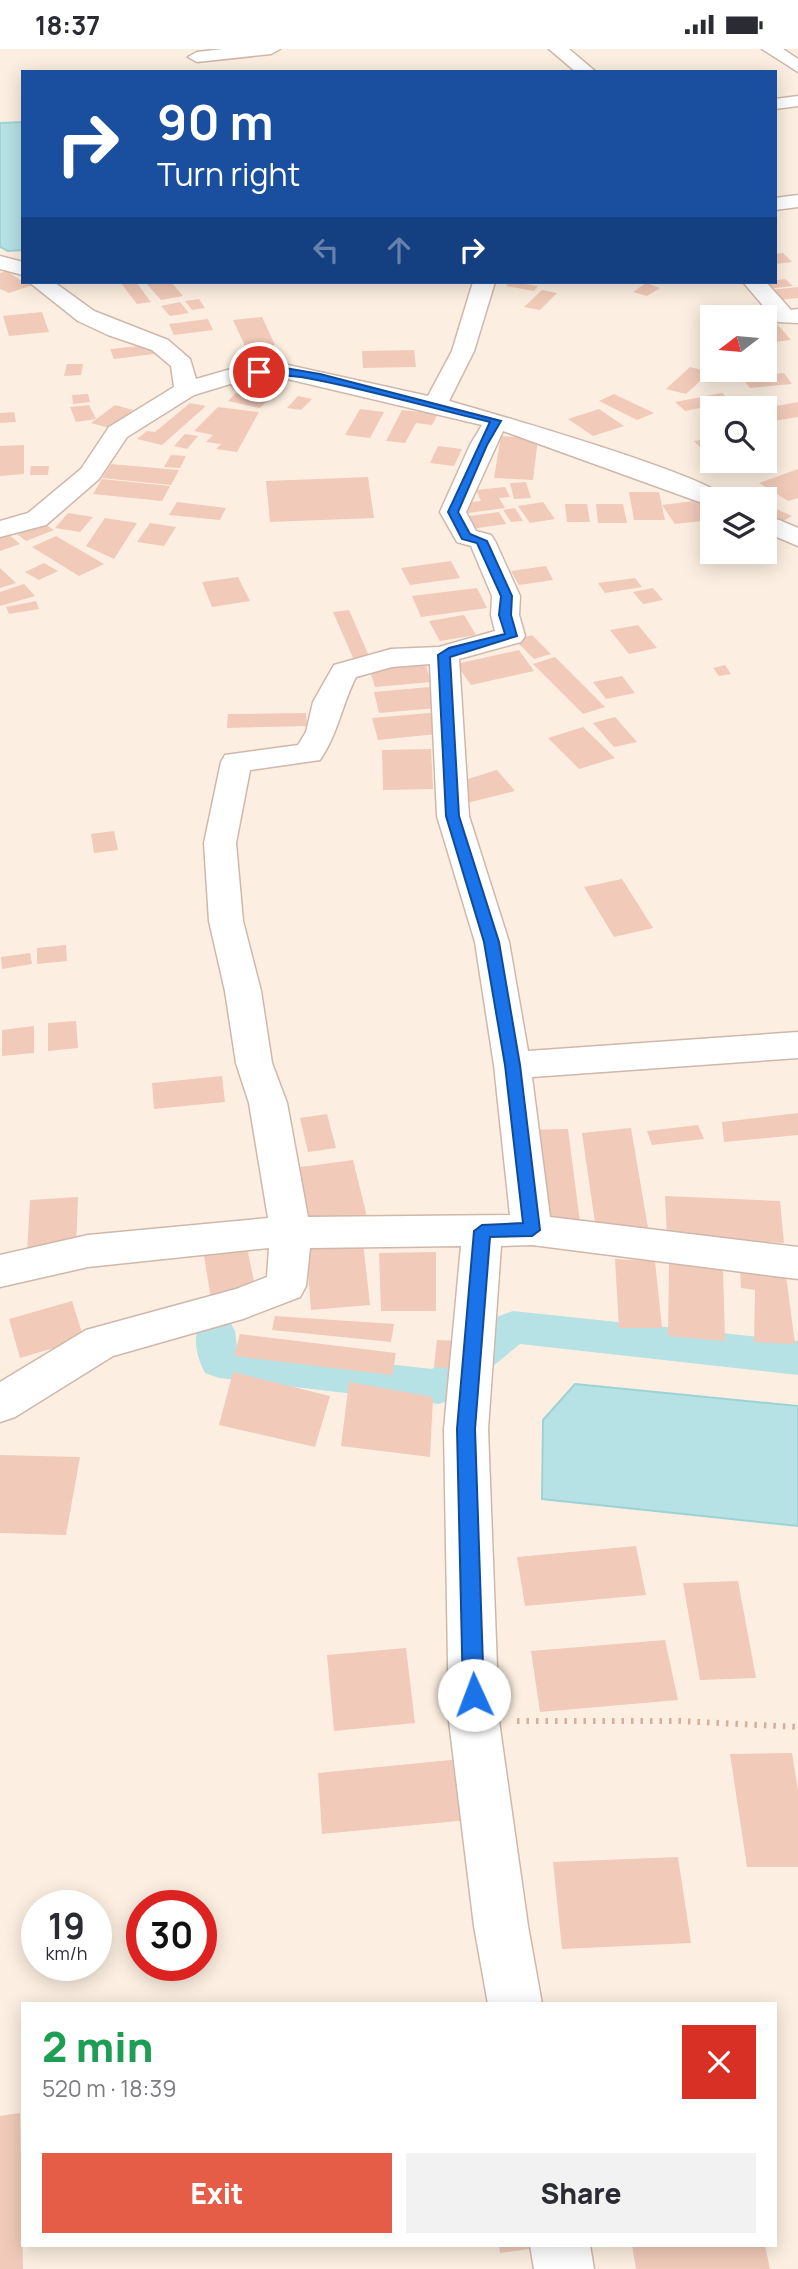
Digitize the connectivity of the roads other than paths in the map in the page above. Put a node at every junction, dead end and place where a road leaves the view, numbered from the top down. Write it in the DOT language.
graph roads {
  1 [pos="271,49"];
  2 [pos="558,49"];
  3 [pos="771,49"];
  4 [pos="196,59"];
  5 [pos="798,67"];
  6 [pos="584,70"];
  7 [pos="798,101"];
  8 [pos="777,104"];
  9 [pos="798,201"];
  10 [pos="777,204"];
  11 [pos="0,262"];
  12 [pos="21,268"];
  13 [pos="43,284"];
  14 [pos="489,284"];
  15 [pos="756,284"];
  16 [pos="798,316"];
  17 [pos="186,390"];
  18 [pos="435,405"];
  19 [pos="496,421"];
  20 [pos="700,493"];
  21 [pos="777,528"];
  22 [pos="0,529"];
  23 [pos="798,538"];
  24 [pos="444,655"];
  25 [pos="798,1045"];
  26 [pos="512,1065"];
  27 [pos="532,1230"];
  28 [pos="291,1233"];
  29 [pos="481,1248"];
  30 [pos="798,1263"];
  31 [pos="0,1271"];
  32 [pos="0,1404"];
  33 [pos="515,2002"];
  34 [pos="560,2247"];
  35 [pos="564,2269"];
  1 -- 4 [label="street"];
  2 -- 6 [label="street"];
  3 -- 5 [label="street"];
  7 -- 8 [label="street"];
  9 -- 10 [label="street"];
  11 -- 12 [label="street"];
  13 -- 17 [label="street"];
  14 -- 18 [label="street"];
  15 -- 16 [label="street"];
  17 -- 18 [label="street"];
  17 -- 22 [label="street"];
  18 -- 19 [label="street"];
  19 -- 20 [label="street"];
  19 -- 24 [label="street"];
  21 -- 23 [label="street"];
  24 -- 26 [label="street"];
  24 -- 28 [label="street"];
  25 -- 26 [label="street"];
  26 -- 27 [label="street"];
  27 -- 29 [label="street"];
  27 -- 30 [label="street"];
  28 -- 29 [label="street"];
  28 -- 31 [label="street"];
  28 -- 32 [label="street"];
  29 -- 33 [label="street"];
  34 -- 35 [label="street"];
}
